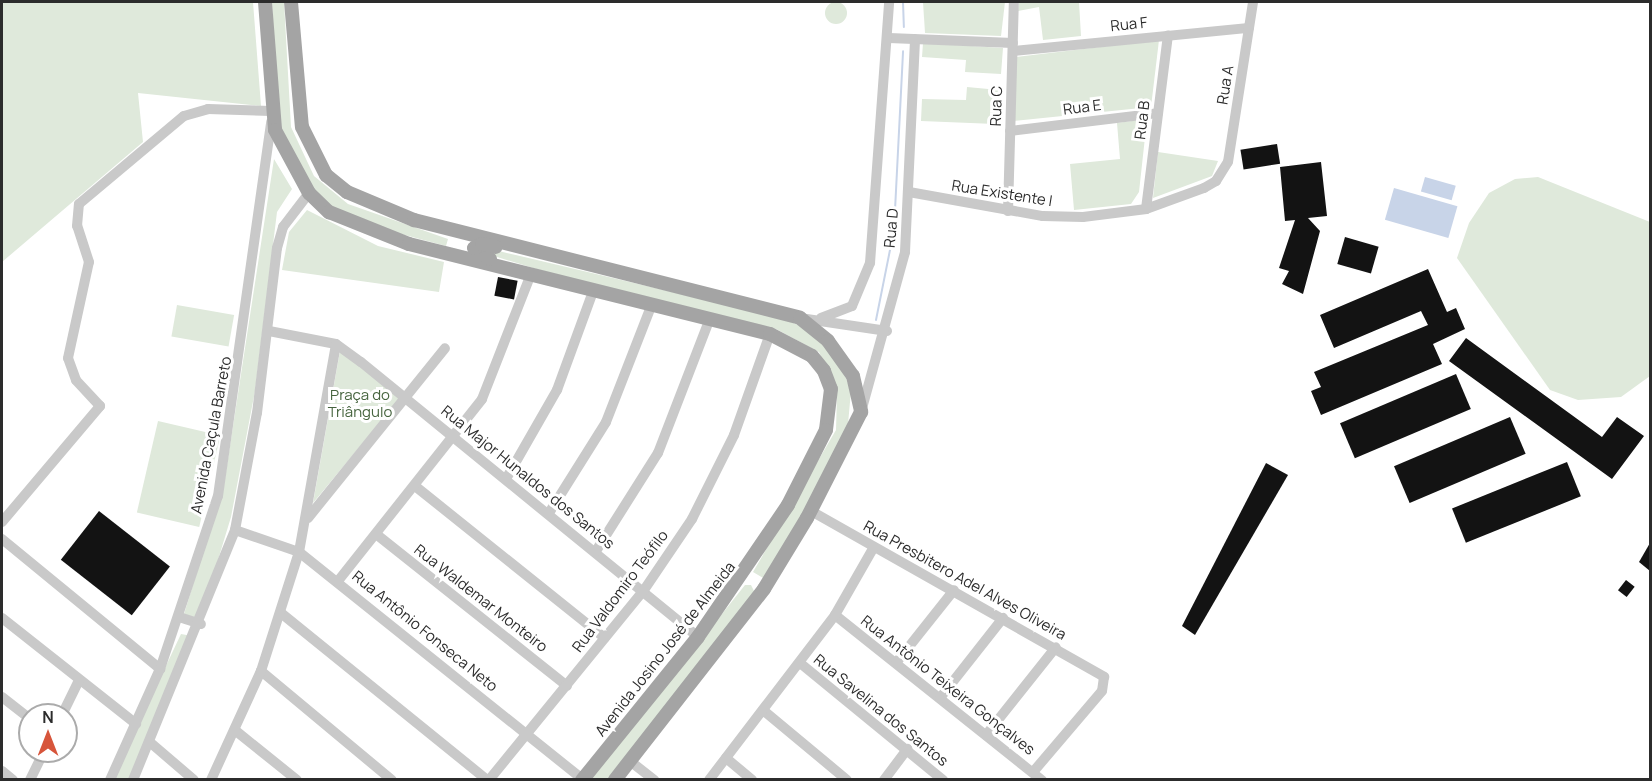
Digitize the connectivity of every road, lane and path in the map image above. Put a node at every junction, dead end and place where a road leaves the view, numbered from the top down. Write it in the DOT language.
graph roads {
  1 [pos="265,2"];
  2 [pos="291,2"];
  3 [pos="890,2"];
  4 [pos="1014,2"];
  5 [pos="1253,2"];
  6 [pos="1249,28"];
  7 [pos="1168,35"];
  8 [pos="889,38"];
  9 [pos="915,39"];
  10 [pos="1013,47"];
  11 [pos="272,113"];
  12 [pos="1158,113"];
  13 [pos="1010,131"];
  14 [pos="1225,172"];
  15 [pos="909,192"];
  16 [pos="309,193"];
  17 [pos="1146,209"];
  18 [pos="1008,211"];
  19 [pos="394,214"];
  20 [pos="395,240"];
  21 [pos="538,252"];
  22 [pos="531,274"];
  23 [pos="594,289"];
  24 [pos="651,304"];
  25 [pos="710,318"];
  26 [pos="800,318"];
  27 [pos="821,318"];
  28 [pos="269,331"];
  29 [pos="887,331"];
  30 [pos="770,334"];
  31 [pos="336,344"];
  32 [pos="445,348"];
  33 [pos="405,399"];
  34 [pos="861,412"];
  35 [pos="454,438"];
  36 [pos="506,479"];
  37 [pos="415,486"];
  38 [pos="811,511"];
  39 [pos="549,513"];
  40 [pos="308,518"];
  41 [pos="2,522"];
  42 [pos="236,530"];
  43 [pos="376,534"];
  44 [pos="2,539"];
  45 [pos="874,547"];
  46 [pos="596,551"];
  47 [pos="299,552"];
  48 [pos="744,577"];
  49 [pos="338,581"];
  50 [pos="764,589"];
  51 [pos="644,590"];
  52 [pos="954,590"];
  53 [pos="281,613"];
  54 [pos="835,615"];
  55 [pos="179,617"];
  56 [pos="2,618"];
  57 [pos="1003,618"];
  58 [pos="201,624"];
  59 [pos="605,638"];
  60 [pos="698,638"];
  61 [pos="1056,647"];
  62 [pos="800,663"];
  63 [pos="896,663"];
  64 [pos="160,669"];
  65 [pos="261,671"];
  66 [pos="79,680"];
  67 [pos="567,686"];
  68 [pos="2,697"];
  69 [pos="939,698"];
  70 [pos="68,703"];
  71 [pos="18,710"];
  72 [pos="763,710"];
  73 [pos="136,724"];
  74 [pos="236,731"];
  75 [pos="527,734"];
  76 [pos="986,735"];
  77 [pos="152,744"];
  78 [pos="907,750"];
  79 [pos="726,758"];
  80 [pos="630,761"];
  81 [pos="38,763"];
  82 [pos="2,771"];
  83 [pos="1033,772"];
  84 [pos="582,779"];
  85 [pos="13,780"];
  86 [pos="30,780"];
  87 [pos="110,780"];
  88 [pos="134,780"];
  89 [pos="194,780"];
  90 [pos="211,780"];
  91 [pos="297,780"];
  92 [pos="392,780"];
  93 [pos="488,780"];
  94 [pos="615,780"];
  95 [pos="654,780"];
  96 [pos="709,780"];
  97 [pos="752,780"];
  98 [pos="847,780"];
  99 [pos="884,780"];
  100 [pos="943,780"];
  101 [pos="1042,780"];
  1 -- 11 [label="main road"];
  2 -- 19 [label="main road"];
  3 -- 8 [label="street"];
  4 -- 10 [label="street, Rua C"];
  5 -- 6 [label="street, Rua A"];
  6 -- 7 [label="street, Rua F"];
  6 -- 14 [label="street, Rua A"];
  7 -- 10 [label="street, Rua F"];
  7 -- 12 [label="street, Rua B"];
  8 -- 9 [label="street, Rua F"];
  8 -- 27 [label="street"];
  9 -- 10 [label="street, Rua F"];
  9 -- 15 [label="street, Rua D"];
  10 -- 13 [label="street, Rua C"];
  11 -- 16 [label="main road"];
  11 -- 41 [label="street"];
  11 -- 55 [label="street, Avenida Caçula Barreto"];
  12 -- 13 [label="street, Rua E"];
  12 -- 17 [label="street, Rua B"];
  13 -- 18 [label="street, Rua C"];
  14 -- 17 [label="street, Rua Existente I"];
  15 -- 18 [label="street, Rua Existente I"];
  15 -- 29 [label="street, Rua D"];
  16 -- 20 [label="main road"];
  16 -- 28 [label="street"];
  17 -- 18 [label="street, Rua Existente I"];
  19 -- 20 [label="main road"];
  19 -- 21 [label="main road"];
  20 -- 22 [label="main road"];
  21 -- 22 [label="main road"];
  21 -- 26 [label="main road"];
  22 -- 23 [label="main road, Avenida Josino José de Almeida"];
  22 -- 35 [label="street"];
  23 -- 24 [label="main road, Avenida Josino José de Almeida"];
  23 -- 36 [label="street"];
  24 -- 25 [label="main road, Avenida Josino José de Almeida"];
  24 -- 39 [label="street"];
  25 -- 30 [label="main road, Avenida Josino José de Almeida"];
  25 -- 46 [label="street"];
  26 -- 27 [label="street"];
  26 -- 34 [label="main road"];
  27 -- 29 [label="street"];
  28 -- 31 [label="street"];
  28 -- 42 [label="street"];
  29 -- 34 [label="street, Rua D"];
  30 -- 48 [label="main road, Avenida Josino José de Almeida"];
  30 -- 51 [label="street, Rua Valdomiro Teófilo"];
  31 -- 33 [label="street, Rua Major Hunaldos dos Santos"];
  31 -- 40 [label="street"];
  32 -- 33 [label="street"];
  33 -- 35 [label="street, Rua Major Hunaldos dos Santos"];
  33 -- 40 [label="street"];
  34 -- 38 [label="main road"];
  35 -- 36 [label="street, Rua Major Hunaldos dos Santos"];
  35 -- 37 [label="street"];
  36 -- 39 [label="street, Rua Major Hunaldos dos Santos"];
  37 -- 43 [label="street"];
  37 -- 59 [label="street"];
  38 -- 45 [label="street, Rua Presbitero Adel Alves Oliveira"];
  38 -- 50 [label="main road"];
  39 -- 46 [label="street, Rua Major Hunaldos dos Santos"];
  40 -- 47 [label="street"];
  42 -- 47 [label="street, Rua Antônio Fonseca Neto"];
  42 -- 58 [label="street"];
  43 -- 49 [label="street"];
  43 -- 67 [label="street, Rua Waldemar Monteiro"];
  44 -- 64 [label="street"];
  45 -- 52 [label="street, Rua Presbitero Adel Alves Oliveira"];
  45 -- 54 [label="street"];
  46 -- 51 [label="street, Rua Major Hunaldos dos Santos"];
  47 -- 49 [label="street, Rua Antônio Fonseca Neto"];
  47 -- 53 [label="street"];
  48 -- 50 [label="main road"];
  48 -- 60 [label="main road, Avenida Josino José de Almeida"];
  49 -- 75 [label="street, Rua Antônio Fonseca Neto"];
  50 -- 80 [label="main road"];
  51 -- 59 [label="street, Rua Valdomiro Teófilo"];
  51 -- 60 [label="street, Rua Major Hunaldos dos Santos"];
  52 -- 57 [label="street, Rua Presbitero Adel Alves Oliveira"];
  52 -- 63 [label="street"];
  53 -- 65 [label="street"];
  53 -- 93 [label="street"];
  54 -- 62 [label="street"];
  54 -- 63 [label="street, Rua Antônio Teixeira Gonçalves"];
  55 -- 58 [label="street"];
  55 -- 64 [label="street, Avenida Caçula Barreto"];
  56 -- 66 [label="street"];
  57 -- 61 [label="street, Rua Presbitero Adel Alves Oliveira"];
  57 -- 69 [label="street"];
  58 -- 77 [label="street"];
  59 -- 67 [label="street, Rua Valdomiro Teófilo"];
  60 -- 84 [label="main road, Avenida Josino José de Almeida"];
  61 -- 76 [label="street"];
  61 -- 83 [label="street, Rua Presbitero Adel Alves Oliveira"];
  62 -- 72 [label="street"];
  62 -- 78 [label="street, Rua Savelina dos Santos"];
  63 -- 69 [label="street, Rua Antônio Teixeira Gonçalves"];
  64 -- 73 [label="street, Avenida Caçula Barreto"];
  65 -- 74 [label="street"];
  65 -- 92 [label="street"];
  66 -- 70 [label="street"];
  66 -- 73 [label="street"];
  67 -- 75 [label="street, Rua Valdomiro Teófilo"];
  68 -- 71 [label="street"];
  69 -- 76 [label="street, Rua Antônio Teixeira Gonçalves"];
  72 -- 79 [label="street"];
  72 -- 98 [label="street"];
  73 -- 87 [label="street, Avenida Caçula Barreto"];
  74 -- 90 [label="street"];
  74 -- 91 [label="street"];
  75 -- 84 [label="street, Rua Antônio Fonseca Neto"];
  75 -- 93 [label="street, Rua Valdomiro Teófilo"];
  76 -- 83 [label="street, Rua Antônio Teixeira Gonçalves"];
  77 -- 88 [label="street"];
  77 -- 89 [label="street"];
  78 -- 99 [label="street"];
  78 -- 100 [label="street, Rua Savelina dos Santos"];
  79 -- 96 [label="street"];
  79 -- 97 [label="street"];
  80 -- 94 [label="main road"];
  80 -- 95 [label="street"];
  81 -- 86 [label="street"];
  82 -- 85 [label="street"];
  83 -- 101 [label="street, Rua Antônio Teixeira Gonçalves"];
}
